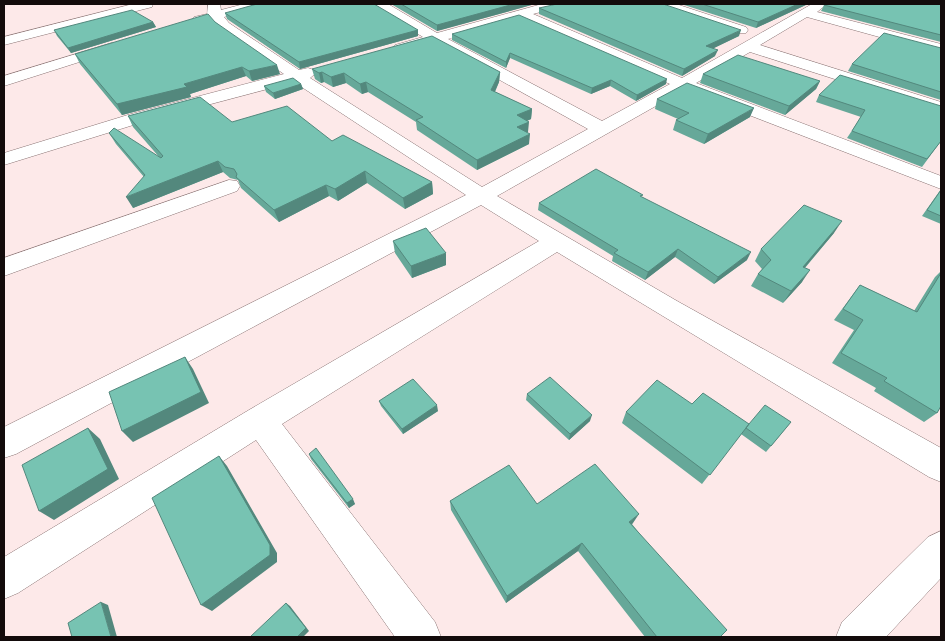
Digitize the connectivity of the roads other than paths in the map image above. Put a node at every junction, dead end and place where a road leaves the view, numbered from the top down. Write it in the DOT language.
graph roads {
  1 [pos="147,4"];
  2 [pos="258,4"];
  3 [pos="379,4"];
  4 [pos="556,4"];
  5 [pos="674,5"];
  6 [pos="813,8"];
  7 [pos="214,10"];
  8 [pos="520,14"];
  9 [pos="187,24"];
  10 [pos="435,38"];
  11 [pos="4,41"];
  12 [pos="755,42"];
  13 [pos="123,44"];
  14 [pos="941,49"];
  15 [pos="388,51"];
  16 [pos="324,69"];
  17 [pos="296,77"];
  18 [pos="4,81"];
  19 [pos="683,84"];
  20 [pos="941,108"];
  21 [pos="602,129"];
  22 [pos="4,159"];
  23 [pos="941,183"];
  24 [pos="228,186"];
  25 [pos="482,195"];
  26 [pos="556,242"];
  27 [pos="4,266"];
  28 [pos="260,420"];
  29 [pos="4,443"];
  30 [pos="941,466"];
  31 [pos="941,550"];
  32 [pos="4,579"];
  33 [pos="420,637"];
  34 [pos="857,637"];
  1 -- 11 [label="street"];
  2 -- 7 [label="street"];
  3 -- 10 [label="street"];
  4 -- 8 [label="street"];
  5 -- 12 [label="street"];
  6 -- 12 [label="street"];
  6 -- 14 [label="street"];
  7 -- 9 [label="street"];
  7 -- 17 [label="street"];
  8 -- 10 [label="street"];
  8 -- 19 [label="street"];
  10 -- 15 [label="street"];
  10 -- 21 [label="street"];
  12 -- 19 [label="street"];
  12 -- 20 [label="street"];
  13 -- 18 [label="street"];
  16 -- 17 [label="street"];
  17 -- 22 [label="street"];
  17 -- 25 [label="street"];
  19 -- 21 [label="street"];
  19 -- 23 [label="street"];
  21 -- 25 [label="street"];
  24 -- 27 [label="street"];
  25 -- 26 [label="street"];
  25 -- 29 [label="street"];
  26 -- 28 [label="street"];
  26 -- 30 [label="street"];
  28 -- 32 [label="street"];
  28 -- 33 [label="street"];
  31 -- 34 [label="street"];
}
